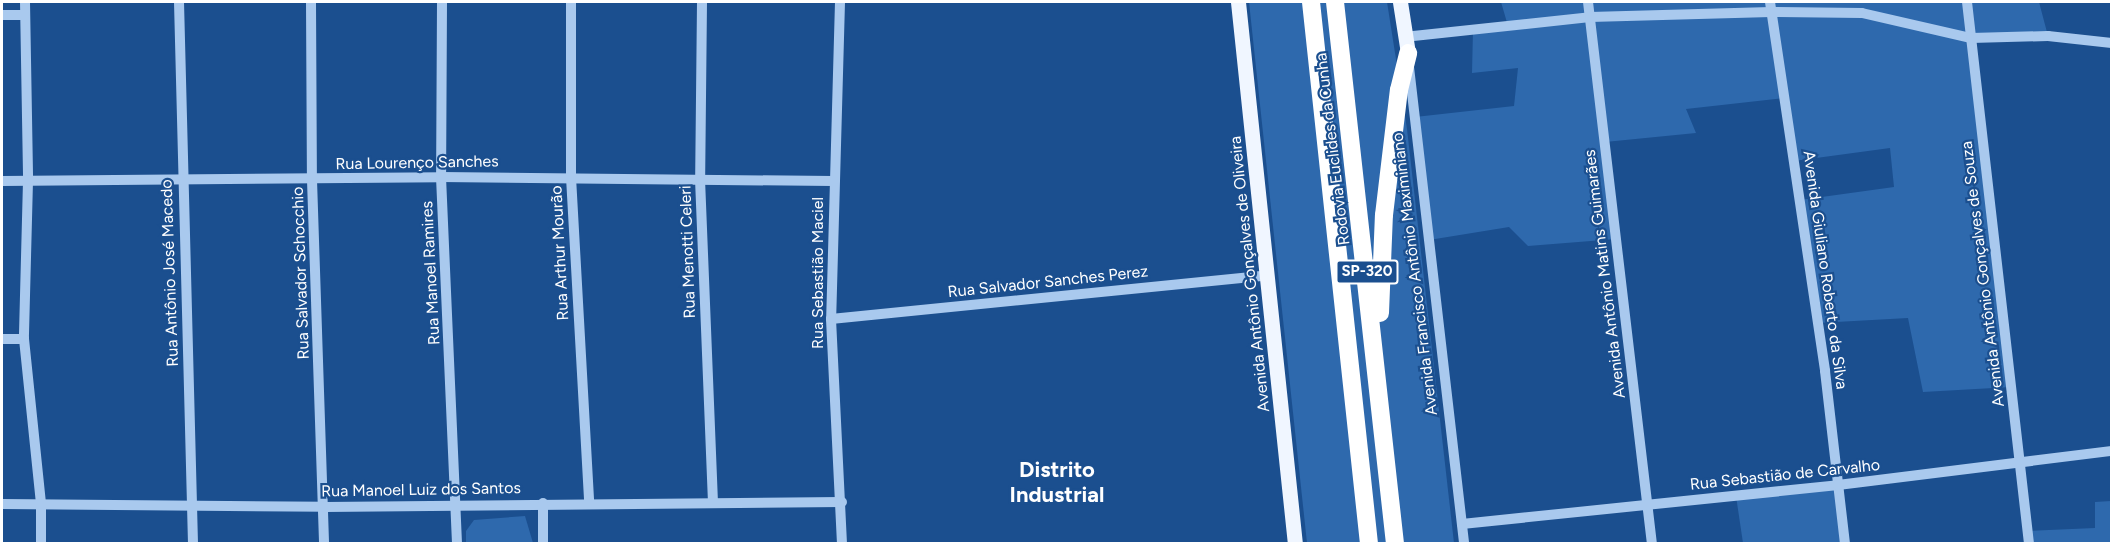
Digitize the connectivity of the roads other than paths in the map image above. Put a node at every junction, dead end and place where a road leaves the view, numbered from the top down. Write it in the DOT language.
graph roads {
  1 [pos="25,2"];
  2 [pos="179,2"];
  3 [pos="311,2"];
  4 [pos="442,2"];
  5 [pos="571,2"];
  6 [pos="702,2"];
  7 [pos="840,2"];
  8 [pos="1238,2"];
  9 [pos="1311,2"];
  10 [pos="1335,2"];
  11 [pos="1400,2"];
  12 [pos="1588,2"];
  13 [pos="1967,2"];
  14 [pos="1771,7"];
  15 [pos="2,15"];
  16 [pos="26,15"];
  17 [pos="1590,17"];
  18 [pos="1971,38"];
  19 [pos="2112,43"];
  20 [pos="1406,45"];
  21 [pos="441,177"];
  22 [pos="571,177"];
  23 [pos="700,179"];
  24 [pos="312,180"];
  25 [pos="2,181"];
  26 [pos="28,181"];
  27 [pos="182,181"];
  28 [pos="833,181"];
  29 [pos="1269,275"];
  30 [pos="831,319"];
  31 [pos="2,339"];
  32 [pos="24,339"];
  33 [pos="1376,347"];
  34 [pos="2112,451"];
  35 [pos="2020,461"];
  36 [pos="1838,485"];
  37 [pos="713,501"];
  38 [pos="842,502"];
  39 [pos="543,503"];
  40 [pos="590,503"];
  41 [pos="2,504"];
  42 [pos="41,504"];
  43 [pos="458,504"];
  44 [pos="1647,504"];
  45 [pos="193,505"];
  46 [pos="325,507"];
  47 [pos="1462,524"];
  48 [pos="41,543"];
  49 [pos="193,543"];
  50 [pos="324,543"];
  51 [pos="458,543"];
  52 [pos="543,543"];
  53 [pos="842,543"];
  54 [pos="1295,543"];
  55 [pos="1369,543"];
  56 [pos="1395,543"];
  57 [pos="1464,543"];
  58 [pos="1652,543"];
  59 [pos="1845,543"];
  60 [pos="2029,543"];
  1 -- 16 [label="street"];
  2 -- 27 [label="street, Rua Antônio José Macedo"];
  3 -- 24 [label="street, Rua Salvador Schocchio"];
  4 -- 21 [label="street, Rua Manoel Ramires"];
  5 -- 22 [label="street, Rua Arthur Mourão"];
  6 -- 23 [label="street, Rua Menotti Celeri"];
  7 -- 28 [label="street, Rua Sebastião Maciel"];
  8 -- 29 [label="main road, Avenida Antônio Gonçalves de Oliveira"];
  9 -- 55 [label="highway, Rodovia Euclides da Cunha / SP-320"];
  10 -- 33 [label="highway, Rodovia Euclides da Cunha / SP-320"];
  11 -- 20 [label="main road, Avenida Francisco Antônio Maximiniano"];
  12 -- 17 [label="street, Avenida Antônio Matins Guimarães"];
  13 -- 18 [label="street, Avenida Antônio Gonçalves de Souza"];
  14 -- 17 [label="street"];
  14 -- 18 [label="street"];
  14 -- 36 [label="street, Avenida Giuliano Roberto da Silva"];
  15 -- 16 [label="street"];
  16 -- 26 [label="street"];
  17 -- 20 [label="street"];
  17 -- 44 [label="street, Avenida Antônio Matins Guimarães"];
  18 -- 19 [label="street"];
  18 -- 35 [label="street, Avenida Antônio Gonçalves de Souza"];
  20 -- 33 [label="highway"];
  20 -- 47 [label="street, Avenida Francisco Antônio Maximiniano"];
  21 -- 22 [label="street, Rua Lourenço Sanches"];
  21 -- 24 [label="street, Rua Lourenço Sanches"];
  21 -- 43 [label="street, Rua Manoel Ramires"];
  22 -- 23 [label="street, Rua Lourenço Sanches"];
  22 -- 40 [label="street, Rua Arthur Mourão"];
  23 -- 28 [label="street, Rua Lourenço Sanches"];
  23 -- 37 [label="street, Rua Menotti Celeri"];
  24 -- 27 [label="street, Rua Lourenço Sanches"];
  24 -- 46 [label="street, Rua Salvador Schocchio"];
  25 -- 26 [label="street, Rua Lourenço Sanches"];
  26 -- 27 [label="street, Rua Lourenço Sanches"];
  26 -- 32 [label="street"];
  27 -- 45 [label="street, Rua Antônio José Macedo"];
  28 -- 30 [label="street, Rua Sebastião Maciel"];
  29 -- 30 [label="street, Rua Salvador Sanches Perez"];
  29 -- 54 [label="main road, Avenida Antônio Gonçalves de Oliveira"];
  30 -- 38 [label="street, Rua Sebastião Maciel"];
  31 -- 32 [label="street"];
  32 -- 42 [label="street"];
  33 -- 56 [label="highway, Rodovia Euclides da Cunha / SP-320"];
  34 -- 35 [label="street, Rua Sebastião de Carvalho"];
  35 -- 36 [label="street, Rua Sebastião de Carvalho"];
  35 -- 60 [label="street, Avenida Antônio Gonçalves de Souza"];
  36 -- 44 [label="street, Rua Sebastião de Carvalho"];
  36 -- 59 [label="street, Avenida Giuliano Roberto da Silva"];
  37 -- 38 [label="street, Rua Manoel Luiz dos Santos"];
  37 -- 40 [label="street, Rua Manoel Luiz dos Santos"];
  38 -- 53 [label="street, Rua Sebastião Maciel"];
  39 -- 40 [label="street, Rua Manoel Luiz dos Santos"];
  39 -- 43 [label="street, Rua Manoel Luiz dos Santos"];
  39 -- 52 [label="street"];
  41 -- 42 [label="street, Rua Manoel Luiz dos Santos"];
  42 -- 45 [label="street, Rua Manoel Luiz dos Santos"];
  42 -- 48 [label="street"];
  43 -- 46 [label="street, Rua Manoel Luiz dos Santos"];
  43 -- 51 [label="street, Rua Manoel Ramires"];
  44 -- 47 [label="street, Rua Sebastião de Carvalho"];
  44 -- 58 [label="street, Avenida Antônio Matins Guimarães"];
  45 -- 46 [label="street, Rua Manoel Luiz dos Santos"];
  45 -- 49 [label="street, Rua Antônio José Macedo"];
  46 -- 50 [label="street, Rua Salvador Schocchio"];
  47 -- 57 [label="street, Avenida Francisco Antônio Maximiniano"];
}
